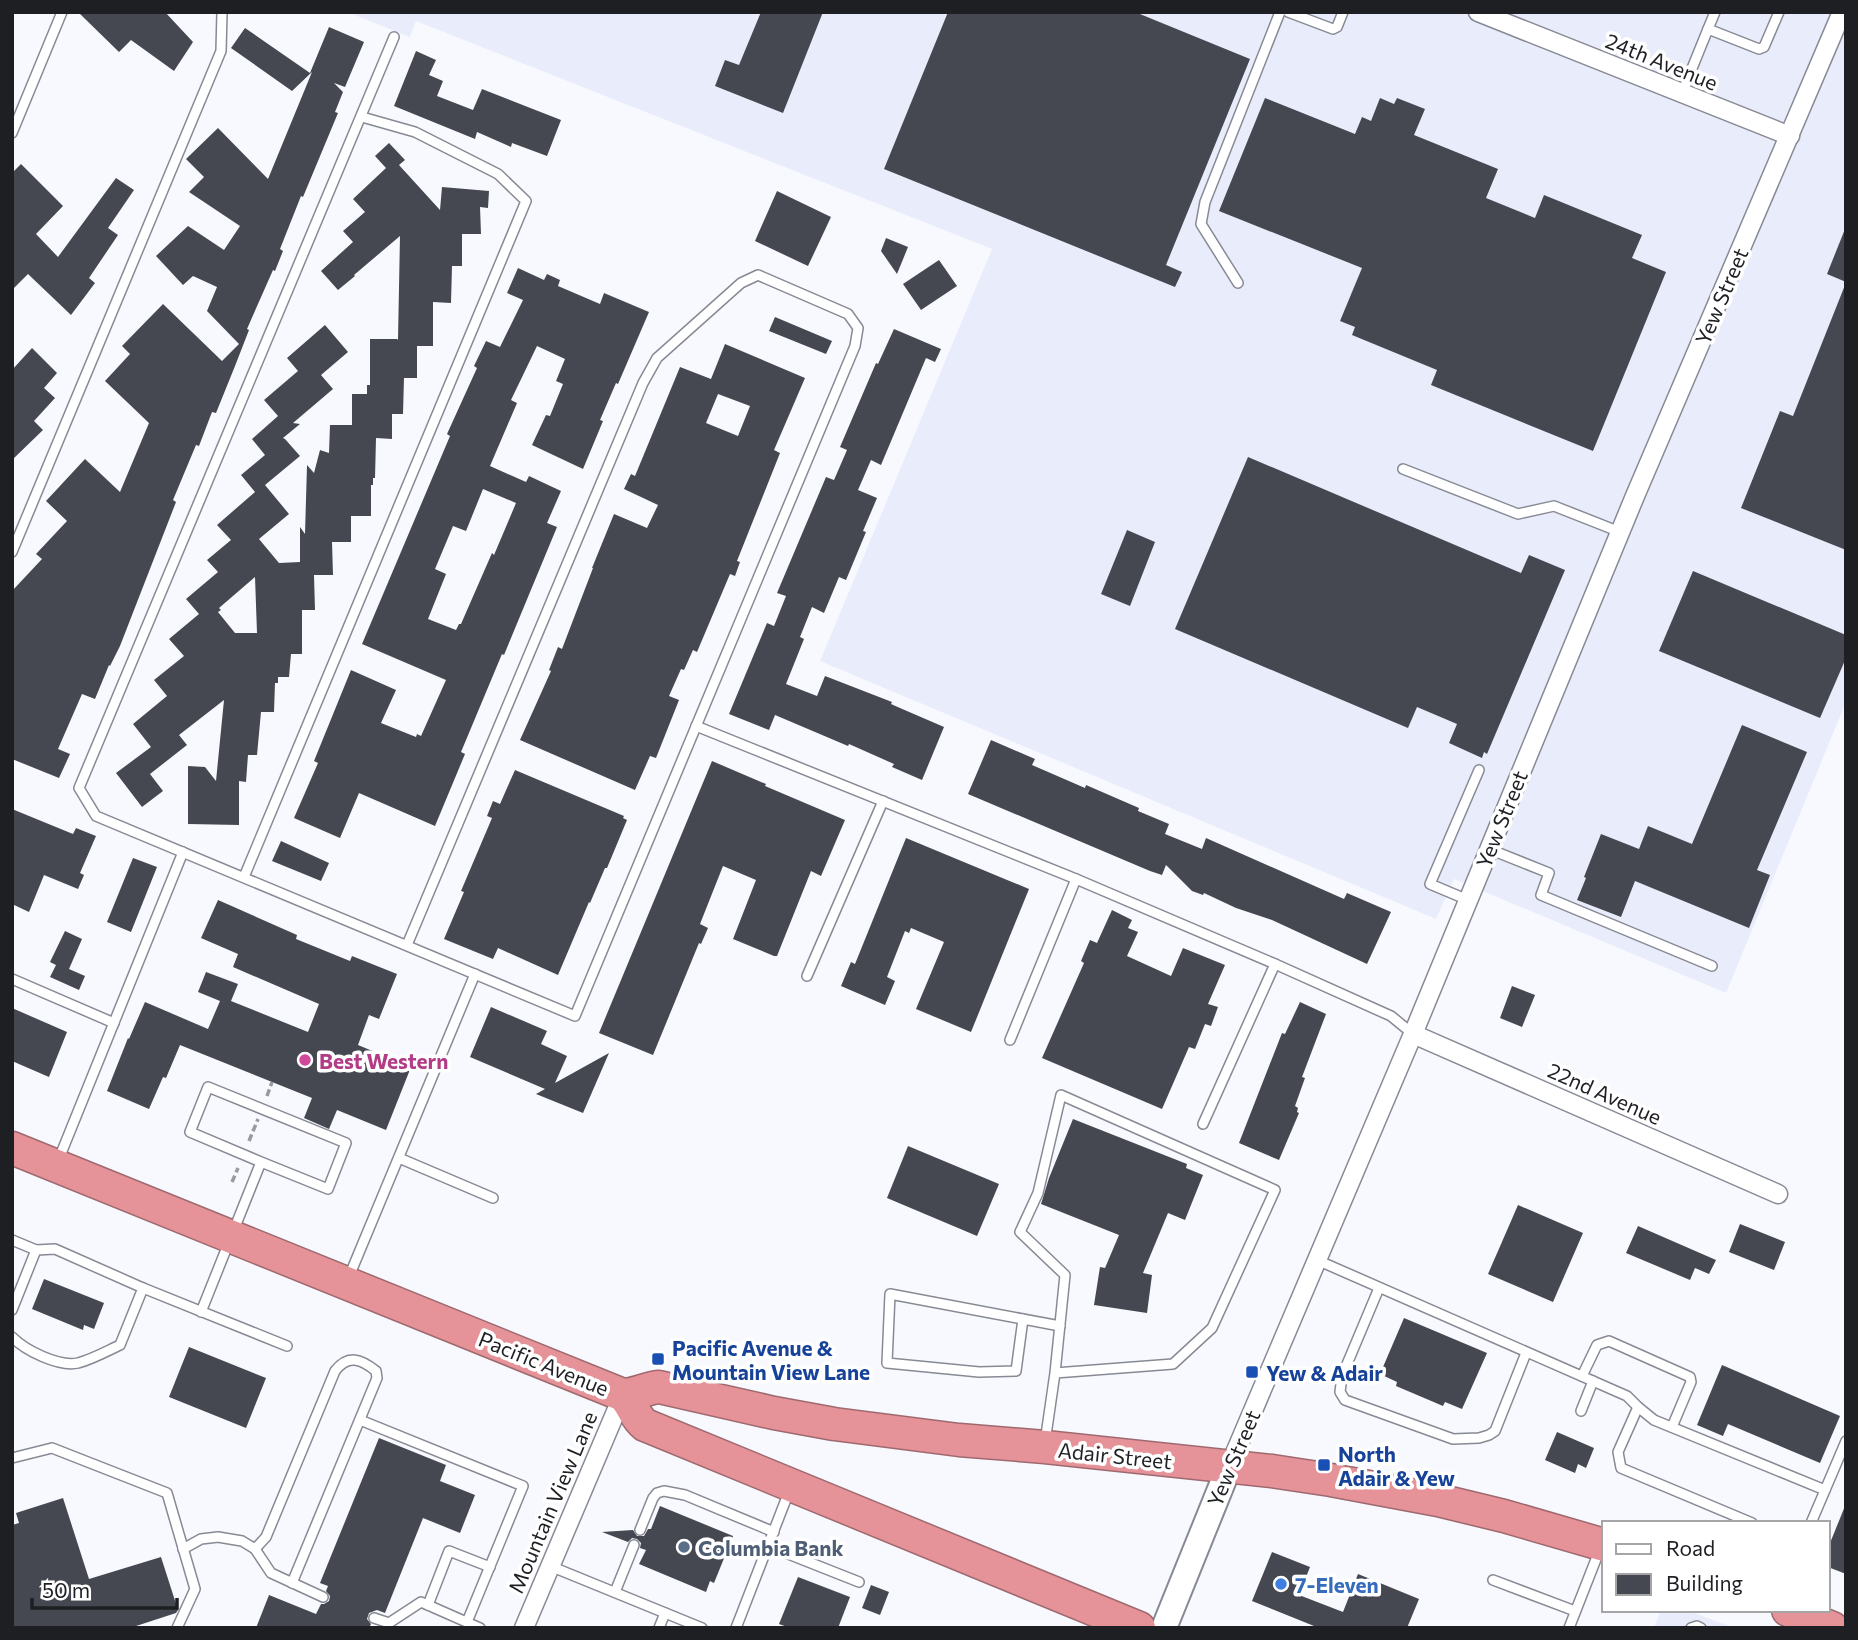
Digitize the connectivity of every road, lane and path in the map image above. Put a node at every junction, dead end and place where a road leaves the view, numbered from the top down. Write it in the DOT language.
graph roads {
  1 [pos="62,12"];
  2 [pos="222,12"];
  3 [pos="1280,12"];
  4 [pos="1288,12"];
  5 [pos="1343,12"];
  6 [pos="1478,12"];
  7 [pos="1715,12"];
  8 [pos="1779,12"];
  9 [pos="1842,12"];
  10 [pos="1708,29"];
  11 [pos="394,37"];
  12 [pos="1682,93"];
  13 [pos="362,117"];
  14 [pos="12,133"];
  15 [pos="1790,135"];
  16 [pos="1238,283"];
  17 [pos="1403,469"];
  18 [pos="1620,532"];
  19 [pos="12,552"];
  20 [pos="696,726"];
  21 [pos="1479,770"];
  22 [pos="883,801"];
  23 [pos="1489,849"];
  24 [pos="183,852"];
  25 [pos="244,877"];
  26 [pos="1076,879"];
  27 [pos="1468,900"];
  28 [pos="407,945"];
  29 [pos="1275,964"];
  30 [pos="1712,966"];
  31 [pos="475,974"];
  32 [pos="807,976"];
  33 [pos="12,979"];
  34 [pos="114,1023"];
  35 [pos="1413,1034"];
  36 [pos="1010,1040"];
  37 [pos="272,1082"];
  38 [pos="262,1109"];
  39 [pos="1203,1124"];
  40 [pos="12,1148"];
  41 [pos="244,1155"];
  42 [pos="399,1158"];
  43 [pos="261,1162"];
  44 [pos="56,1166"];
  45 [pos="232,1182"];
  46 [pos="1778,1194"];
  47 [pos="493,1198"];
  48 [pos="231,1237"];
  49 [pos="12,1240"];
  50 [pos="36,1250"];
  51 [pos="1317,1260"];
  52 [pos="346,1283"];
  53 [pos="143,1288"];
  54 [pos="1379,1288"];
  55 [pos="12,1310"];
  56 [pos="201,1312"];
  57 [pos="1023,1319"];
  58 [pos="1060,1326"];
  59 [pos="12,1337"];
  60 [pos="287,1346"];
  61 [pos="1527,1353"];
  62 [pos="1055,1373"];
  63 [pos="1582,1377"];
  64 [pos="1593,1381"];
  65 [pos="623,1395"];
  66 [pos="1637,1407"];
  67 [pos="1581,1411"];
  68 [pos="360,1420"];
  69 [pos="1672,1427"];
  70 [pos="1846,1441"];
  71 [pos="1045,1447"];
  72 [pos="12,1458"];
  73 [pos="1229,1467"];
  74 [pos="792,1485"];
  75 [pos="1825,1490"];
  76 [pos="1747,1521"];
  77 [pos="1812,1521"];
  78 [pos="640,1530"];
  79 [pos="774,1532"];
  80 [pos="1602,1544"];
  81 [pos="634,1545"];
  82 [pos="768,1546"];
  83 [pos="1602,1546"];
  84 [pos="183,1549"];
  85 [pos="255,1549"];
  86 [pos="550,1566"];
  87 [pos="489,1567"];
  88 [pos="1493,1580"];
  89 [pos="859,1582"];
  90 [pos="292,1583"];
  91 [pos="615,1592"];
  92 [pos="323,1597"];
  93 [pos="428,1605"];
  94 [pos="1575,1611"];
  95 [pos="1793,1612"];
  96 [pos="665,1613"];
  97 [pos="373,1618"];
  98 [pos="467,1622"];
  99 [pos="177,1628"];
  100 [pos="480,1628"];
  101 [pos="524,1628"];
  102 [pos="659,1628"];
  103 [pos="702,1628"];
  104 [pos="736,1628"];
  105 [pos="1139,1628"];
  106 [pos="1164,1628"];
  107 [pos="1569,1628"];
  108 [pos="1691,1628"];
  109 [pos="1701,1628"];
  110 [pos="1832,1628"];
  1 -- 14 [label="lane"];
  2 -- 19 [label="lane"];
  3 -- 16 [label="lane"];
  4 -- 5 [label="lane"];
  6 -- 12 [label="street, 24th Avenue"];
  7 -- 10 [label="lane"];
  8 -- 10 [label="lane"];
  9 -- 15 [label="street, Yew Street"];
  10 -- 12 [label="lane"];
  11 -- 13 [label="lane"];
  12 -- 15 [label="street, 24th Avenue"];
  13 -- 24 [label="lane"];
  13 -- 25 [label="lane"];
  15 -- 18 [label="street, Yew Street"];
  17 -- 18 [label="lane"];
  18 -- 23 [label="street, Yew Street"];
  20 -- 22 [label="lane"];
  20 -- 28 [label="lane"];
  20 -- 31 [label="lane"];
  21 -- 27 [label="lane"];
  22 -- 26 [label="lane"];
  22 -- 32 [label="lane"];
  23 -- 27 [label="street, Yew Street"];
  23 -- 30 [label="lane"];
  24 -- 25 [label="lane"];
  24 -- 34 [label="lane"];
  25 -- 28 [label="lane"];
  26 -- 29 [label="lane"];
  26 -- 36 [label="lane"];
  27 -- 35 [label="street, Yew Street"];
  28 -- 31 [label="lane"];
  29 -- 35 [label="lane"];
  29 -- 39 [label="lane"];
  31 -- 42 [label="lane"];
  33 -- 34 [label="lane"];
  34 -- 44 [label="lane"];
  35 -- 46 [label="street, 22nd Avenue"];
  35 -- 51 [label="street, Yew Street"];
  37 -- 38 [label="path"];
  38 -- 41 [label="path"];
  38 -- 41 [label="lane"];
  38 -- 43 [label="lane"];
  40 -- 44 [label="highway, Pacific Avenue"];
  41 -- 43 [label="lane"];
  41 -- 45 [label="path"];
  42 -- 47 [label="lane"];
  42 -- 52 [label="lane"];
  43 -- 48 [label="lane"];
  44 -- 48 [label="highway, Pacific Avenue"];
  48 -- 52 [label="highway, Pacific Avenue"];
  48 -- 56 [label="lane"];
  49 -- 50 [label="lane"];
  50 -- 53 [label="lane"];
  50 -- 55 [label="lane"];
  51 -- 54 [label="lane"];
  51 -- 73 [label="street, Yew Street"];
  52 -- 65 [label="highway, Pacific Avenue"];
  53 -- 56 [label="lane"];
  53 -- 59 [label="lane"];
  54 -- 61 [label="lane"];
  54 -- 61 [label="lane"];
  56 -- 60 [label="lane"];
  57 -- 57 [label="lane"];
  57 -- 58 [label="lane"];
  58 -- 62 [label="lane"];
  58 -- 62 [label="lane"];
  61 -- 63 [label="lane"];
  62 -- 71 [label="lane"];
  63 -- 64 [label="lane"];
  63 -- 69 [label="lane"];
  64 -- 66 [label="lane"];
  64 -- 67 [label="lane"];
  65 -- 71 [label="highway, Adair Street"];
  65 -- 74 [label="highway, Pacific Avenue"];
  65 -- 86 [label="street, Mountain View Lane"];
  66 -- 69 [label="lane"];
  66 -- 76 [label="lane"];
  68 -- 85 [label="lane"];
  68 -- 87 [label="lane"];
  68 -- 90 [label="lane"];
  69 -- 75 [label="lane"];
  70 -- 75 [label="lane"];
  71 -- 73 [label="highway, Adair Street"];
  72 -- 84 [label="lane"];
  73 -- 80 [label="highway, Adair Street"];
  73 -- 106 [label="street, Yew Street"];
  74 -- 79 [label="lane"];
  74 -- 105 [label="highway, Pacific Avenue"];
  75 -- 77 [label="lane"];
  78 -- 79 [label="lane"];
  79 -- 82 [label="lane"];
  81 -- 91 [label="lane"];
  82 -- 89 [label="lane"];
  82 -- 104 [label="lane"];
  83 -- 94 [label="lane"];
  84 -- 85 [label="lane"];
  84 -- 99 [label="lane"];
  85 -- 90 [label="lane"];
  86 -- 91 [label="lane"];
  86 -- 101 [label="street, Mountain View Lane"];
  87 -- 93 [label="lane"];
  87 -- 98 [label="lane"];
  88 -- 94 [label="lane"];
  90 -- 92 [label="lane"];
  91 -- 96 [label="lane"];
  93 -- 97 [label="lane"];
  93 -- 98 [label="lane"];
  94 -- 107 [label="lane"];
  95 -- 110 [label="highway"];
  96 -- 102 [label="lane"];
  96 -- 103 [label="lane"];
  98 -- 100 [label="lane"];
  108 -- 109 [label="lane"];
}
